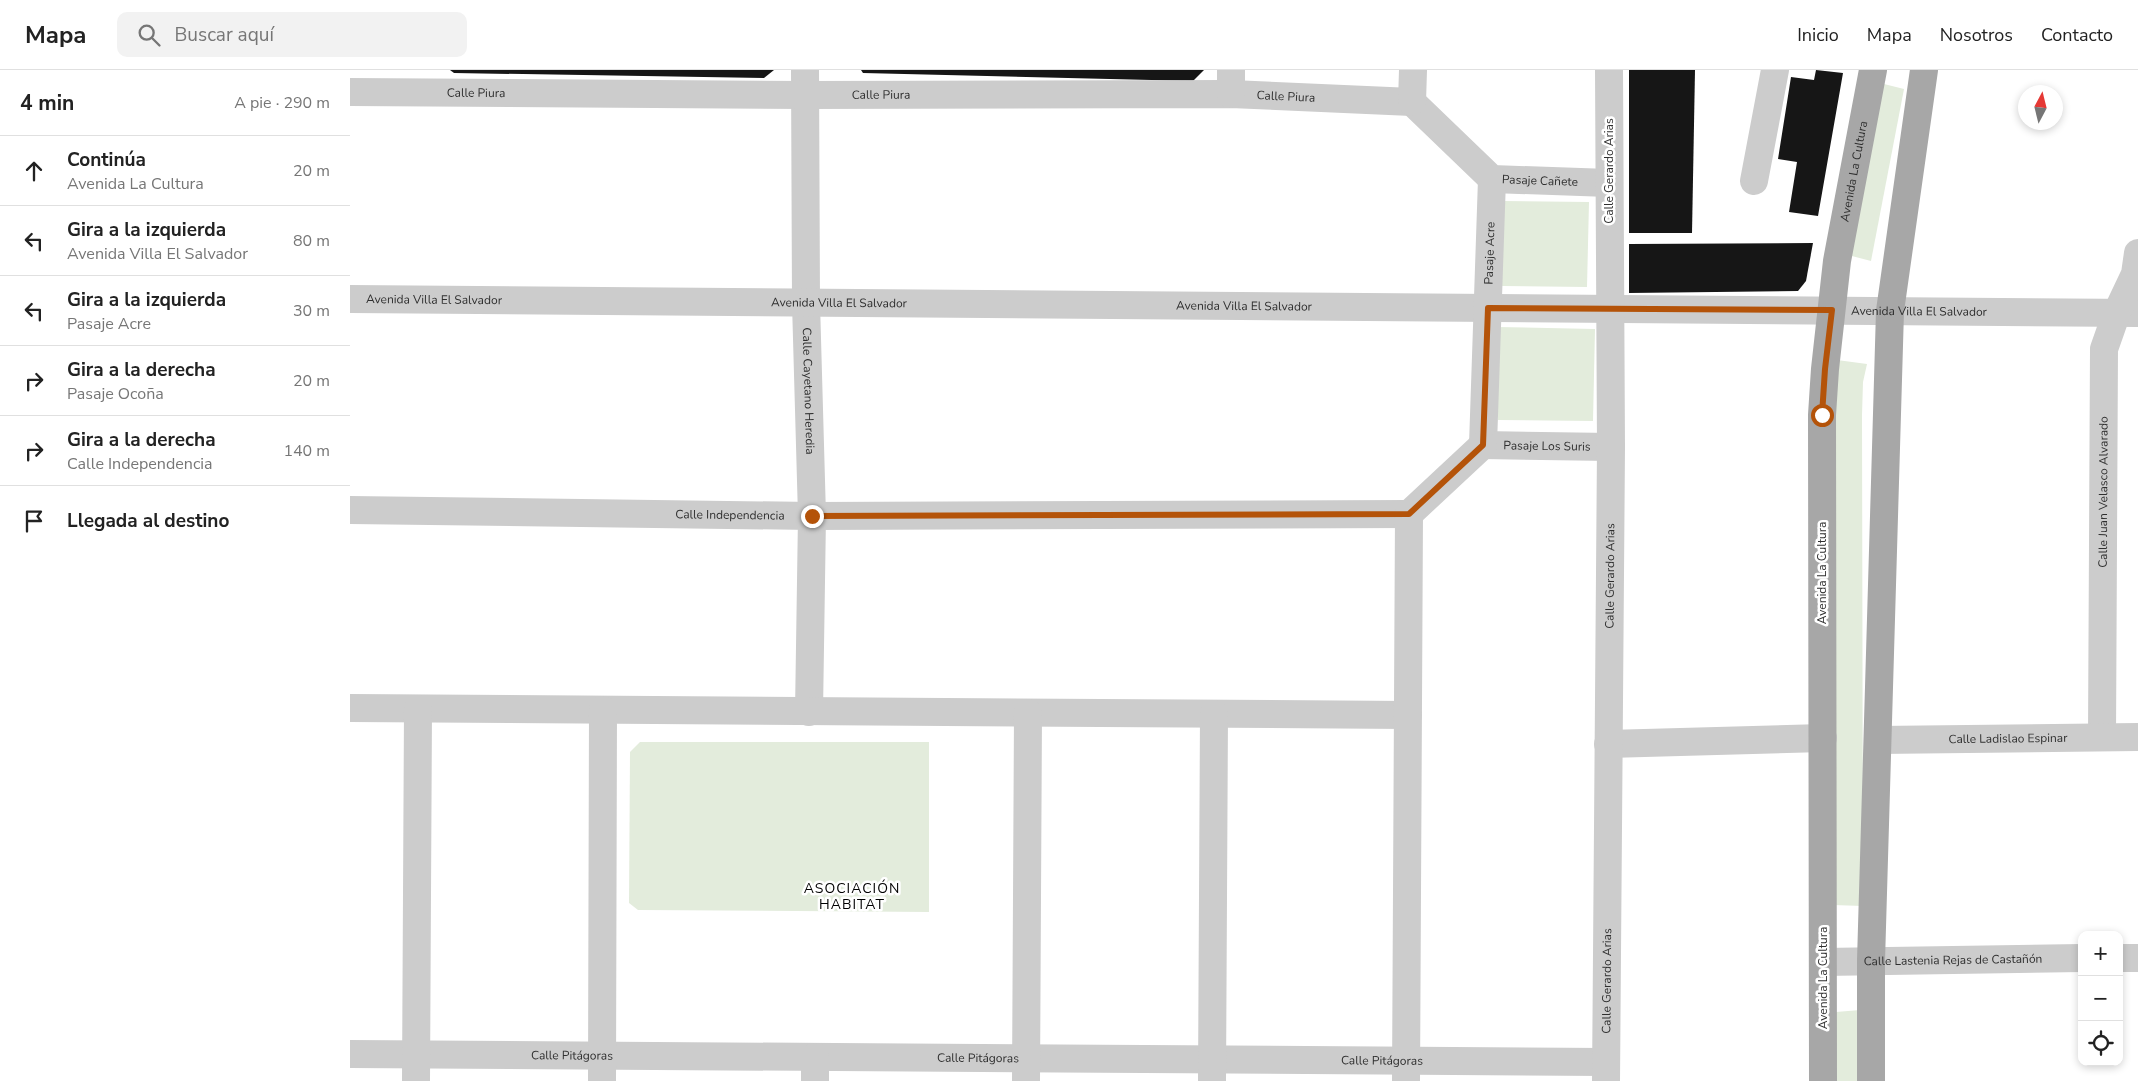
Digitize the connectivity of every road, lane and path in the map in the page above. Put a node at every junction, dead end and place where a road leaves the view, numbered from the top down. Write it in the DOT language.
graph roads {
  1 [pos="1413,70"];
  2 [pos="1609,70"];
  3 [pos="1775,70"];
  4 [pos="1873,70"];
  5 [pos="1924,70"];
  6 [pos="413,82"];
  7 [pos="1231,82"];
  8 [pos="805,83"];
  9 [pos="350,92"];
  10 [pos="1412,102"];
  11 [pos="1492,179"];
  12 [pos="1754,181"];
  13 [pos="1609,184"];
  14 [pos="2138,254"];
  15 [pos="350,300"];
  16 [pos="806,303"];
  17 [pos="1488,308"];
  18 [pos="1611,308"];
  19 [pos="1832,310"];
  20 [pos="1890,311"];
  21 [pos="2127,313"];
  22 [pos="1483,445"];
  23 [pos="1611,448"];
  24 [pos="350,510"];
  25 [pos="1409,514"];
  26 [pos="812,516"];
  27 [pos="350,708"];
  28 [pos="418,709"];
  29 [pos="603,710"];
  30 [pos="809,712"];
  31 [pos="1028,713"];
  32 [pos="1214,714"];
  33 [pos="1408,715"];
  34 [pos="2102,737"];
  35 [pos="1823,738"];
  36 [pos="2138,738"];
  37 [pos="1878,740"];
  38 [pos="1608,744"];
  39 [pos="2078,958"];
  40 [pos="2123,958"];
  41 [pos="2138,958"];
  42 [pos="1871,961"];
  43 [pos="1823,962"];
  44 [pos="350,1054"];
  45 [pos="416,1068"];
  46 [pos="602,1068"];
  47 [pos="815,1069"];
  48 [pos="1026,1070"];
  49 [pos="1212,1070"];
  50 [pos="1406,1071"];
  51 [pos="1606,1072"];
  52 [pos="1823,1081"];
  53 [pos="1871,1081"];
  1 -- 10 [label="street"];
  2 -- 13 [label="street, Calle Gerardo Arias"];
  3 -- 12 [label="street"];
  4 -- 19 [label="main road, Avenida La Cultura"];
  5 -- 20 [label="main road"];
  6 -- 8 [label="street, Calle Piura"];
  6 -- 9 [label="street, Calle Piura"];
  7 -- 8 [label="street, Calle Piura"];
  7 -- 10 [label="street, Calle Piura"];
  8 -- 16 [label="street, Calle Cayetano Heredia"];
  10 -- 11 [label="street, Pasaje Cañete"];
  11 -- 13 [label="street, Pasaje Cañete"];
  11 -- 17 [label="street, Pasaje Acre"];
  13 -- 18 [label="street, Calle Gerardo Arias"];
  14 -- 21 [label="street, Calle Juan Velasco Alvarado"];
  15 -- 16 [label="street, Avenida Villa El Salvador"];
  16 -- 17 [label="street, Avenida Villa El Salvador"];
  16 -- 26 [label="street, Calle Cayetano Heredia"];
  17 -- 18 [label="street, Avenida Villa El Salvador"];
  17 -- 22 [label="street, Pasaje Acre"];
  18 -- 19 [label="street, Avenida Villa El Salvador"];
  18 -- 23 [label="street, Calle Gerardo Arias"];
  19 -- 20 [label="street, Avenida Villa El Salvador"];
  19 -- 35 [label="main road, Avenida La Cultura"];
  20 -- 21 [label="street, Avenida Villa El Salvador"];
  20 -- 37 [label="main road"];
  21 -- 34 [label="street, Calle Juan Velasco Alvarado"];
  22 -- 23 [label="street, Pasaje Los Suris"];
  22 -- 25 [label="street"];
  23 -- 38 [label="street, Calle Gerardo Arias"];
  24 -- 26 [label="street, Calle Independencia"];
  25 -- 26 [label="street, Calle Independencia"];
  25 -- 33 [label="street"];
  26 -- 30 [label="street, Calle Cayetano Heredia"];
  27 -- 28 [label="street"];
  28 -- 29 [label="street"];
  28 -- 45 [label="street"];
  29 -- 30 [label="street"];
  29 -- 46 [label="street"];
  30 -- 31 [label="street"];
  31 -- 32 [label="street"];
  31 -- 48 [label="street"];
  32 -- 33 [label="street"];
  32 -- 49 [label="street"];
  33 -- 50 [label="street"];
  34 -- 36 [label="street, Calle Ladislao Espinar"];
  34 -- 37 [label="street, Calle Ladislao Espinar"];
  35 -- 38 [label="street"];
  35 -- 43 [label="main road, Avenida La Cultura"];
  37 -- 42 [label="main road"];
  38 -- 51 [label="street, Calle Gerardo Arias"];
  39 -- 42 [label="street, Calle Lastenia Rejas de Castañón"];
  40 -- 41 [label="street"];
  42 -- 43 [label="street, Calle Lastenia Rejas de Castañón"];
  42 -- 53 [label="main road"];
  43 -- 52 [label="main road, Avenida La Cultura"];
  44 -- 45 [label="street, Calle Pitágoras"];
  45 -- 46 [label="street, Calle Pitágoras"];
  46 -- 47 [label="street, Calle Pitágoras"];
  47 -- 48 [label="street, Calle Pitágoras"];
  48 -- 49 [label="street, Calle Pitágoras"];
  49 -- 50 [label="street, Calle Pitágoras"];
  50 -- 51 [label="street, Calle Pitágoras"];
}
